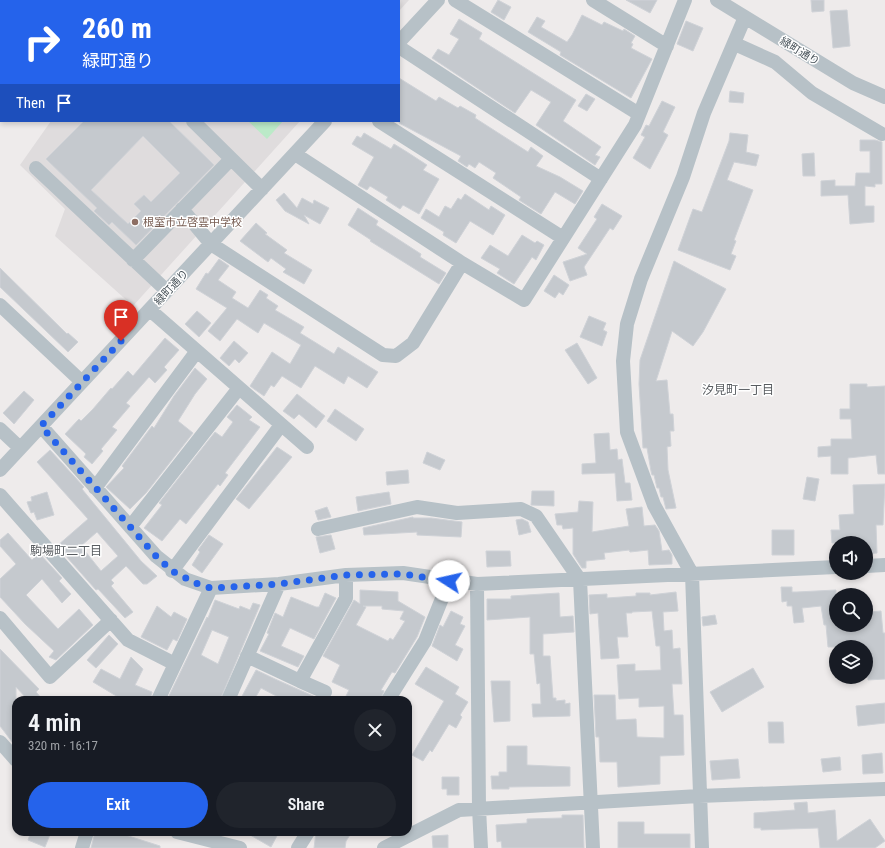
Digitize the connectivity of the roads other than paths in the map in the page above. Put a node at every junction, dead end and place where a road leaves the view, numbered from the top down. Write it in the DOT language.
graph roads {
  1 [pos="438,0"];
  2 [pos="455,0"];
  3 [pos="593,0"];
  4 [pos="685,0"];
  5 [pos="717,0"];
  6 [pos="745,17"];
  7 [pos="400,41"];
  8 [pos="735,44"];
  9 [pos="667,46"];
  10 [pos="400,48"];
  11 [pos="885,97"];
  12 [pos="639,114"];
  13 [pos="194,122"];
  14 [pos="324,122"];
  15 [pos="381,122"];
  16 [pos="882,134"];
  17 [pos="295,154"];
  18 [pos="231,159"];
  19 [pos="36,168"];
  20 [pos="601,179"];
  21 [pos="262,189"];
  22 [pos="182,209"];
  23 [pos="563,238"];
  24 [pos="211,244"];
  25 [pos="133,260"];
  26 [pos="462,263"];
  27 [pos="167,291"];
  28 [pos="0,305"];
  29 [pos="150,310"];
  30 [pos="198,351"];
  31 [pos="82,382"];
  32 [pos="239,388"];
  33 [pos="281,425"];
  34 [pos="41,426"];
  35 [pos="0,429"];
  36 [pos="307,447"];
  37 [pos="20,448"];
  38 [pos="0,470"];
  39 [pos="95,488"];
  40 [pos="0,495"];
  41 [pos="130,527"];
  42 [pos="318,529"];
  43 [pos="885,565"];
  44 [pos="873,566"];
  45 [pos="829,567"];
  46 [pos="172,571"];
  47 [pos="692,574"];
  48 [pos="346,575"];
  49 [pos="580,580"];
  50 [pos="449,581"];
  51 [pos="279,584"];
  52 [pos="477,584"];
  53 [pos="211,588"];
  54 [pos="0,618"];
  55 [pos="111,620"];
  56 [pos="247,656"];
  57 [pos="175,664"];
  58 [pos="300,682"];
  59 [pos="324,692"];
  60 [pos="160,696"];
  61 [pos="230,696"];
  62 [pos="391,696"];
  63 [pos="0,742"];
  64 [pos="12,756"];
  65 [pos="885,789"];
  66 [pos="699,796"];
  67 [pos="592,802"];
  68 [pos="479,808"];
  69 [pos="412,834"];
  70 [pos="86,836"];
  71 [pos="183,836"];
  72 [pos="306,836"];
  73 [pos="408,836"];
  74 [pos="192,842"];
  75 [pos="82,848"];
  76 [pos="240,848"];
  77 [pos="298,848"];
  78 [pos="384,848"];
  79 [pos="481,848"];
  80 [pos="594,848"];
  81 [pos="702,848"];
  1 -- 7 [label="street"];
  2 -- 12 [label="street"];
  3 -- 9 [label="street"];
  4 -- 9 [label="street"];
  5 -- 6 [label="street, 緑町通り"];
  6 -- 8 [label="street"];
  6 -- 11 [label="street, 緑町通り"];
  8 -- 16 [label="street"];
  8 -- 47 [label="street"];
  9 -- 12 [label="street"];
  10 -- 20 [label="street"];
  12 -- 20 [label="street"];
  13 -- 18 [label="street"];
  14 -- 17 [label="street, 緑町通り"];
  15 -- 23 [label="street"];
  17 -- 21 [label="street, 緑町通り"];
  17 -- 26 [label="street"];
  18 -- 21 [label="street"];
  18 -- 22 [label="street"];
  19 -- 25 [label="street"];
  20 -- 23 [label="street"];
  21 -- 24 [label="street, 緑町通り"];
  22 -- 24 [label="street"];
  22 -- 25 [label="street"];
  23 -- 26 [label="street"];
  24 -- 26 [label="street"];
  24 -- 27 [label="street, 緑町通り"];
  25 -- 27 [label="street"];
  27 -- 29 [label="street, 緑町通り"];
  28 -- 31 [label="street"];
  29 -- 30 [label="street"];
  29 -- 31 [label="street, 緑町通り"];
  30 -- 32 [label="street"];
  30 -- 39 [label="street"];
  31 -- 34 [label="street, 緑町通り"];
  32 -- 33 [label="street"];
  32 -- 41 [label="street"];
  33 -- 36 [label="street"];
  33 -- 46 [label="street"];
  34 -- 37 [label="street, 緑町通り"];
  34 -- 39 [label="street"];
  35 -- 37 [label="street"];
  37 -- 38 [label="street, 緑町通り"];
  39 -- 41 [label="street"];
  40 -- 55 [label="street"];
  41 -- 46 [label="street"];
  42 -- 49 [label="street"];
  43 -- 44 [label="street"];
  45 -- 47 [label="street"];
  46 -- 53 [label="street"];
  47 -- 49 [label="street"];
  47 -- 66 [label="street"];
  48 -- 50 [label="street"];
  48 -- 51 [label="street"];
  48 -- 58 [label="street"];
  49 -- 52 [label="street"];
  49 -- 67 [label="street"];
  50 -- 52 [label="street"];
  50 -- 62 [label="street"];
  51 -- 53 [label="street"];
  51 -- 56 [label="street"];
  52 -- 68 [label="street"];
  53 -- 57 [label="street"];
  54 -- 55 [label="street"];
  55 -- 57 [label="street"];
  56 -- 58 [label="street"];
  56 -- 61 [label="street"];
  57 -- 60 [label="street"];
  58 -- 59 [label="street"];
  63 -- 64 [label="street"];
  65 -- 66 [label="street"];
  66 -- 67 [label="street"];
  66 -- 81 [label="street"];
  67 -- 68 [label="street"];
  67 -- 80 [label="street"];
  68 -- 69 [label="street"];
  68 -- 79 [label="street"];
  70 -- 75 [label="street"];
  71 -- 74 [label="street"];
  72 -- 77 [label="street"];
  73 -- 78 [label="street"];
  74 -- 76 [label="street"];
}
